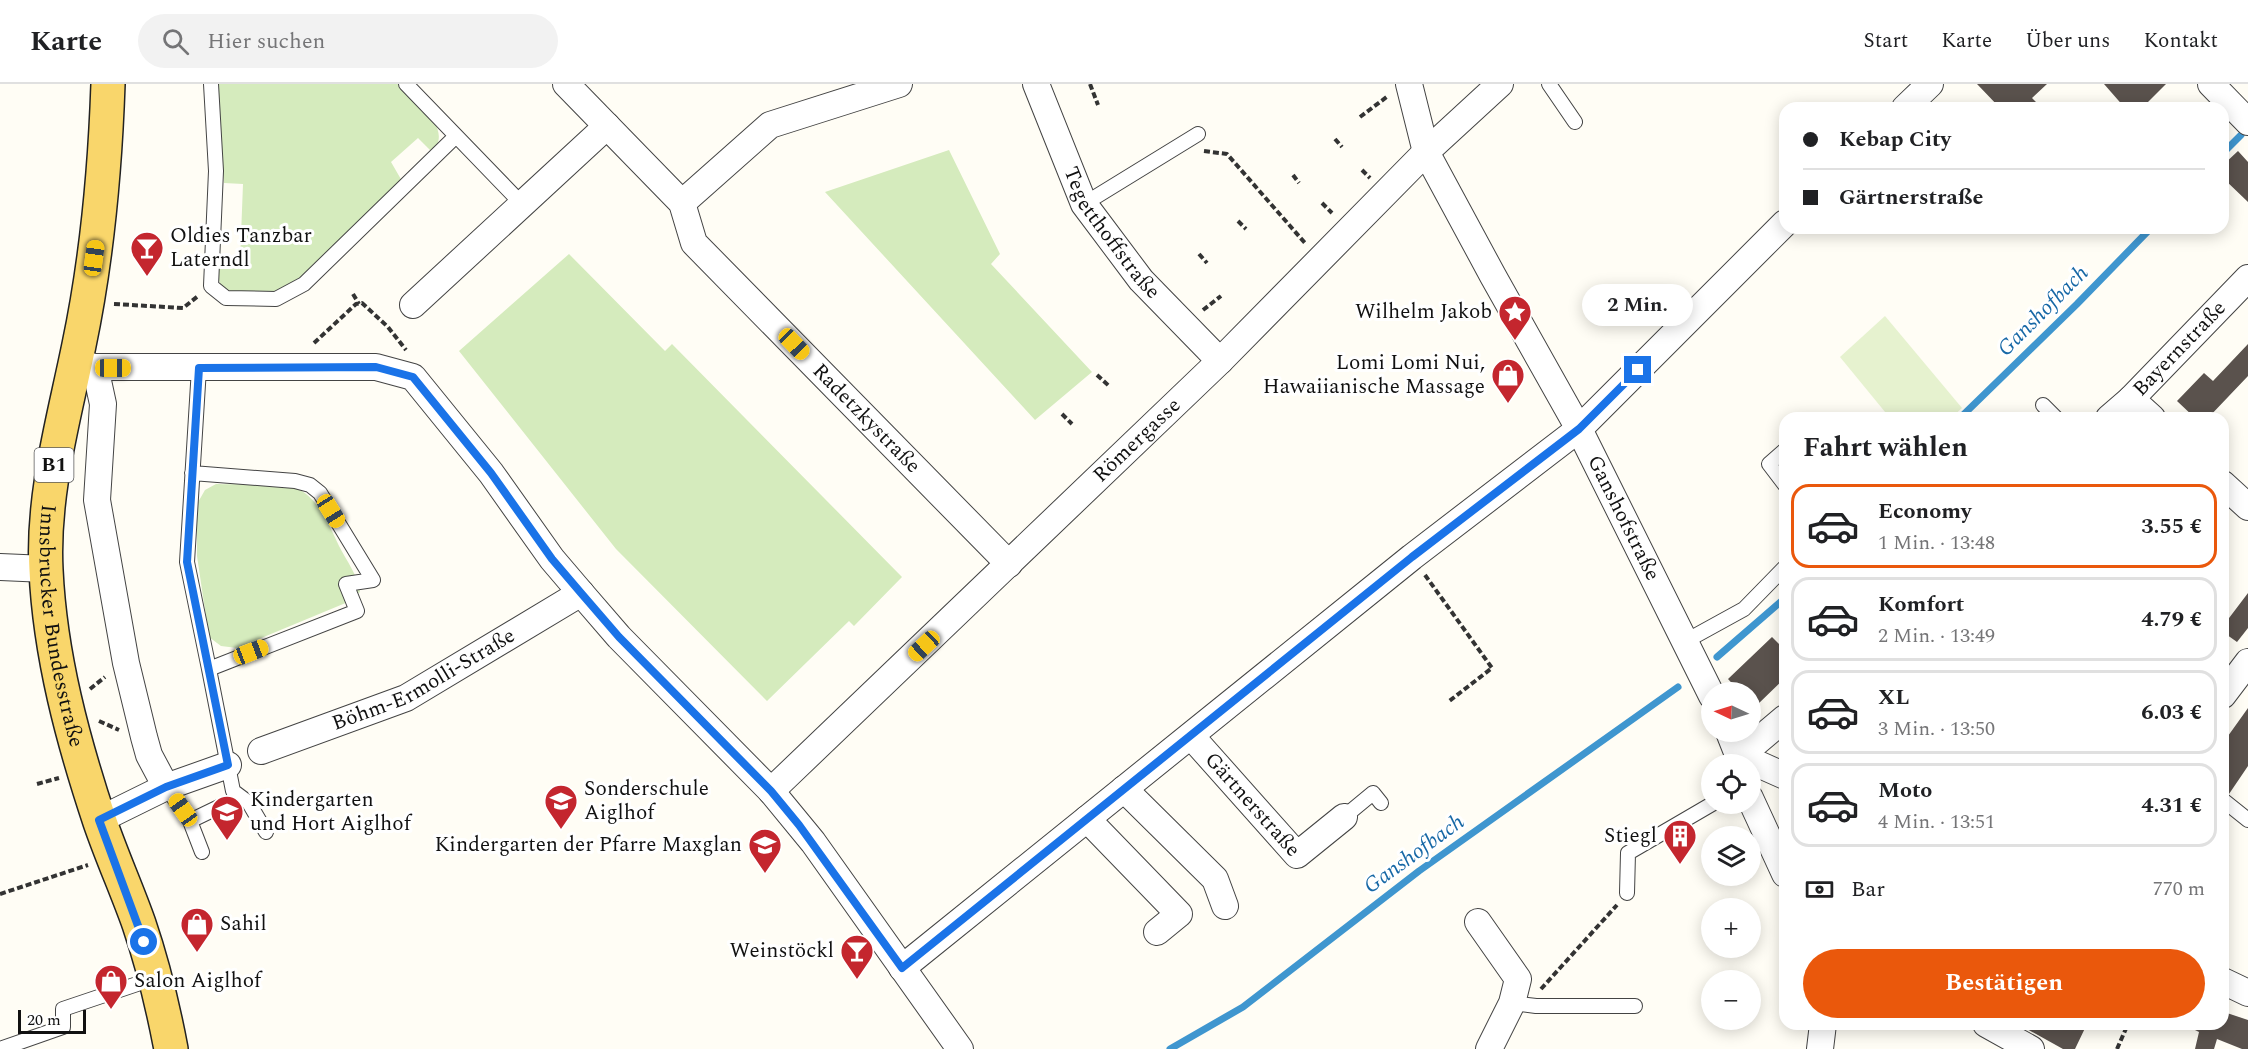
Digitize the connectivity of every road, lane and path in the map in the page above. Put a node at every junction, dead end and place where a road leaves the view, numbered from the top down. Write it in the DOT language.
graph roads {
  1 [pos="108,84"];
  2 [pos="211,84"];
  3 [pos="406,84"];
  4 [pos="566,84"];
  5 [pos="899,84"];
  6 [pos="1036,84"];
  7 [pos="1090,84"];
  8 [pos="1500,84"];
  9 [pos="1549,84"];
  10 [pos="1930,84"];
  11 [pos="2211,84"];
  12 [pos="1402,87"];
  13 [pos="1911,102"];
  14 [pos="2229,102"];
  15 [pos="2229,102"];
  16 [pos="1098,105"];
  17 [pos="1360,117"];
  18 [pos="1575,122"];
  19 [pos="2248,122"];
  20 [pos="607,126"];
  21 [pos="1198,134"];
  22 [pos="455,137"];
  23 [pos="1335,139"];
  24 [pos="1342,147"];
  25 [pos="1175,148"];
  26 [pos="1426,152"];
  27 [pos="1293,175"];
  28 [pos="1299,183"];
  29 [pos="682,203"];
  30 [pos="522,204"];
  31 [pos="1084,204"];
  32 [pos="1238,221"];
  33 [pos="1246,229"];
  34 [pos="1779,229"];
  35 [pos="1308,246"];
  36 [pos="1199,254"];
  37 [pos="1207,263"];
  38 [pos="2248,278"];
  39 [pos="353,294"];
  40 [pos="113,304"];
  41 [pos="359,304"];
  42 [pos="413,305"];
  43 [pos="183,308"];
  44 [pos="388,327"];
  45 [pos="1220,361"];
  46 [pos="85,365"];
  47 [pos="298,367"];
  48 [pos="199,368"];
  49 [pos="1097,375"];
  50 [pos="1109,386"];
  51 [pos="2131,399"];
  52 [pos="2043,405"];
  53 [pos="2050,412"];
  54 [pos="2116,412"];
  55 [pos="2145,412"];
  56 [pos="1062,414"];
  57 [pos="1072,424"];
  58 [pos="1579,429"];
  59 [pos="1779,455"];
  60 [pos="192,473"];
  61 [pos="1779,477"];
  62 [pos="2229,490"];
  63 [pos="2248,507"];
  64 [pos="1412,557"];
  65 [pos="1009,564"];
  66 [pos="0,567"];
  67 [pos="46,569"];
  68 [pos="1779,573"];
  69 [pos="581,593"];
  70 [pos="1684,642"];
  71 [pos="2248,662"];
  72 [pos="209,669"];
  73 [pos="1705,682"];
  74 [pos="2229,687"];
  75 [pos="1449,702"];
  76 [pos="1779,724"];
  77 [pos="1191,736"];
  78 [pos="261,752"];
  79 [pos="1747,754"];
  80 [pos="228,765"];
  81 [pos="1761,767"];
  82 [pos="1779,774"];
  83 [pos="60,778"];
  84 [pos="37,784"];
  85 [pos="166,787"];
  86 [pos="1124,789"];
  87 [pos="771,791"];
  88 [pos="1381,803"];
  89 [pos="223,805"];
  90 [pos="2229,805"];
  91 [pos="1701,810"];
  92 [pos="1757,814"];
  93 [pos="1344,817"];
  94 [pos="1087,819"];
  95 [pos="99,820"];
  96 [pos="2248,820"];
  97 [pos="190,821"];
  98 [pos="266,832"];
  99 [pos="202,852"];
  100 [pos="1779,861"];
  101 [pos="92,864"];
  102 [pos="1627,893"];
  103 [pos="0,894"];
  104 [pos="1225,906"];
  105 [pos="1478,922"];
  106 [pos="1157,932"];
  107 [pos="902,968"];
  108 [pos="155,978"];
  109 [pos="2229,984"];
  110 [pos="2248,993"];
  111 [pos="1519,1004"];
  112 [pos="1635,1006"];
  113 [pos="1822,1030"];
  114 [pos="1997,1030"];
  115 [pos="2125,1030"];
  116 [pos="0,1049"];
  117 [pos="171,1049"];
  118 [pos="960,1049"];
  119 [pos="1489,1049"];
  120 [pos="1820,1049"];
  121 [pos="2031,1049"];
  122 [pos="2117,1049"];
  1 -- 46 [label="main road, Innsbrucker Bundesstraße / B1"];
  2 -- 22 [label="lane"];
  3 -- 22 [label="lane"];
  4 -- 20 [label="street, Radetzkystraße"];
  5 -- 29 [label="street"];
  6 -- 31 [label="street, Tegetthoffstraße"];
  7 -- 16 [label="path"];
  8 -- 26 [label="street, Römergasse"];
  9 -- 18 [label="lane"];
  10 -- 13 [label="street"];
  11 -- 15 [label="street"];
  12 -- 17 [label="path"];
  12 -- 26 [label="street, Ganshofstraße"];
  14 -- 19 [label="street"];
  20 -- 29 [label="street, Radetzkystraße"];
  20 -- 30 [label="street"];
  21 -- 25 [label="lane"];
  22 -- 30 [label="lane"];
  23 -- 24 [label="path"];
  25 -- 31 [label="lane"];
  25 -- 35 [label="path"];
  26 -- 45 [label="street, Römergasse"];
  26 -- 58 [label="street, Ganshofstraße"];
  27 -- 28 [label="path"];
  29 -- 65 [label="street, Radetzkystraße"];
  30 -- 42 [label="street"];
  31 -- 45 [label="street, Tegetthoffstraße"];
  32 -- 33 [label="path"];
  34 -- 58 [label="street, Gärtnerstraße"];
  36 -- 37 [label="path"];
  38 -- 51 [label="street, Bayernstraße"];
  39 -- 41 [label="path"];
  40 -- 43 [label="path"];
  41 -- 44 [label="path"];
  41 -- 47 [label="path"];
  45 -- 65 [label="street, Römergasse"];
  46 -- 48 [label="street"];
  46 -- 67 [label="main road, Innsbrucker Bundesstraße / B1"];
  46 -- 85 [label="street, Innsbrucker Bundesstraße"];
  47 -- 48 [label="street"];
  47 -- 69 [label="street"];
  48 -- 60 [label="lane"];
  49 -- 50 [label="path"];
  51 -- 54 [label="street, Bayernstraße"];
  51 -- 55 [label="street"];
  52 -- 53 [label="lane"];
  56 -- 57 [label="path"];
  58 -- 64 [label="street, Gärtnerstraße"];
  58 -- 70 [label="street, Ganshofstraße"];
  59 -- 61 [label="lane"];
  60 -- 72 [label="lane"];
  60 -- 72 [label="lane"];
  62 -- 63 [label="street"];
  64 -- 75 [label="path"];
  64 -- 77 [label="street, Gärtnerstraße"];
  65 -- 87 [label="street, Römergasse"];
  66 -- 67 [label="street"];
  67 -- 95 [label="main road, Innsbrucker Bundesstraße / B1"];
  68 -- 70 [label="lane"];
  69 -- 78 [label="street, Böhm-Ermolli-Straße"];
  69 -- 87 [label="street"];
  70 -- 73 [label="street, Ganshofstraße"];
  71 -- 74 [label="street"];
  72 -- 80 [label="lane"];
  76 -- 79 [label="street"];
  77 -- 86 [label="street, Gärtnerstraße"];
  77 -- 93 [label="street, Gärtnerstraße"];
  80 -- 85 [label="street"];
  80 -- 98 [label="lane"];
  81 -- 82 [label="street"];
  83 -- 84 [label="path"];
  85 -- 95 [label="street"];
  85 -- 97 [label="lane"];
  86 -- 94 [label="street, Gärtnerstraße"];
  86 -- 104 [label="street"];
  87 -- 107 [label="street"];
  88 -- 93 [label="lane"];
  89 -- 97 [label="lane"];
  90 -- 96 [label="lane"];
  91 -- 102 [label="lane"];
  92 -- 100 [label="street"];
  94 -- 106 [label="street"];
  94 -- 107 [label="street, Gärtnerstraße"];
  95 -- 108 [label="main road, Innsbrucker Bundesstraße / B1"];
  97 -- 99 [label="lane"];
  101 -- 103 [label="path"];
  102 -- 111 [label="path"];
  105 -- 111 [label="street"];
  107 -- 118 [label="street"];
  108 -- 116 [label="lane"];
  108 -- 117 [label="main road, Innsbrucker Bundesstraße / B1"];
  109 -- 110 [label="street"];
  111 -- 112 [label="lane"];
  111 -- 119 [label="street"];
  113 -- 120 [label="street"];
  114 -- 121 [label="street"];
  115 -- 122 [label="path"];
}
